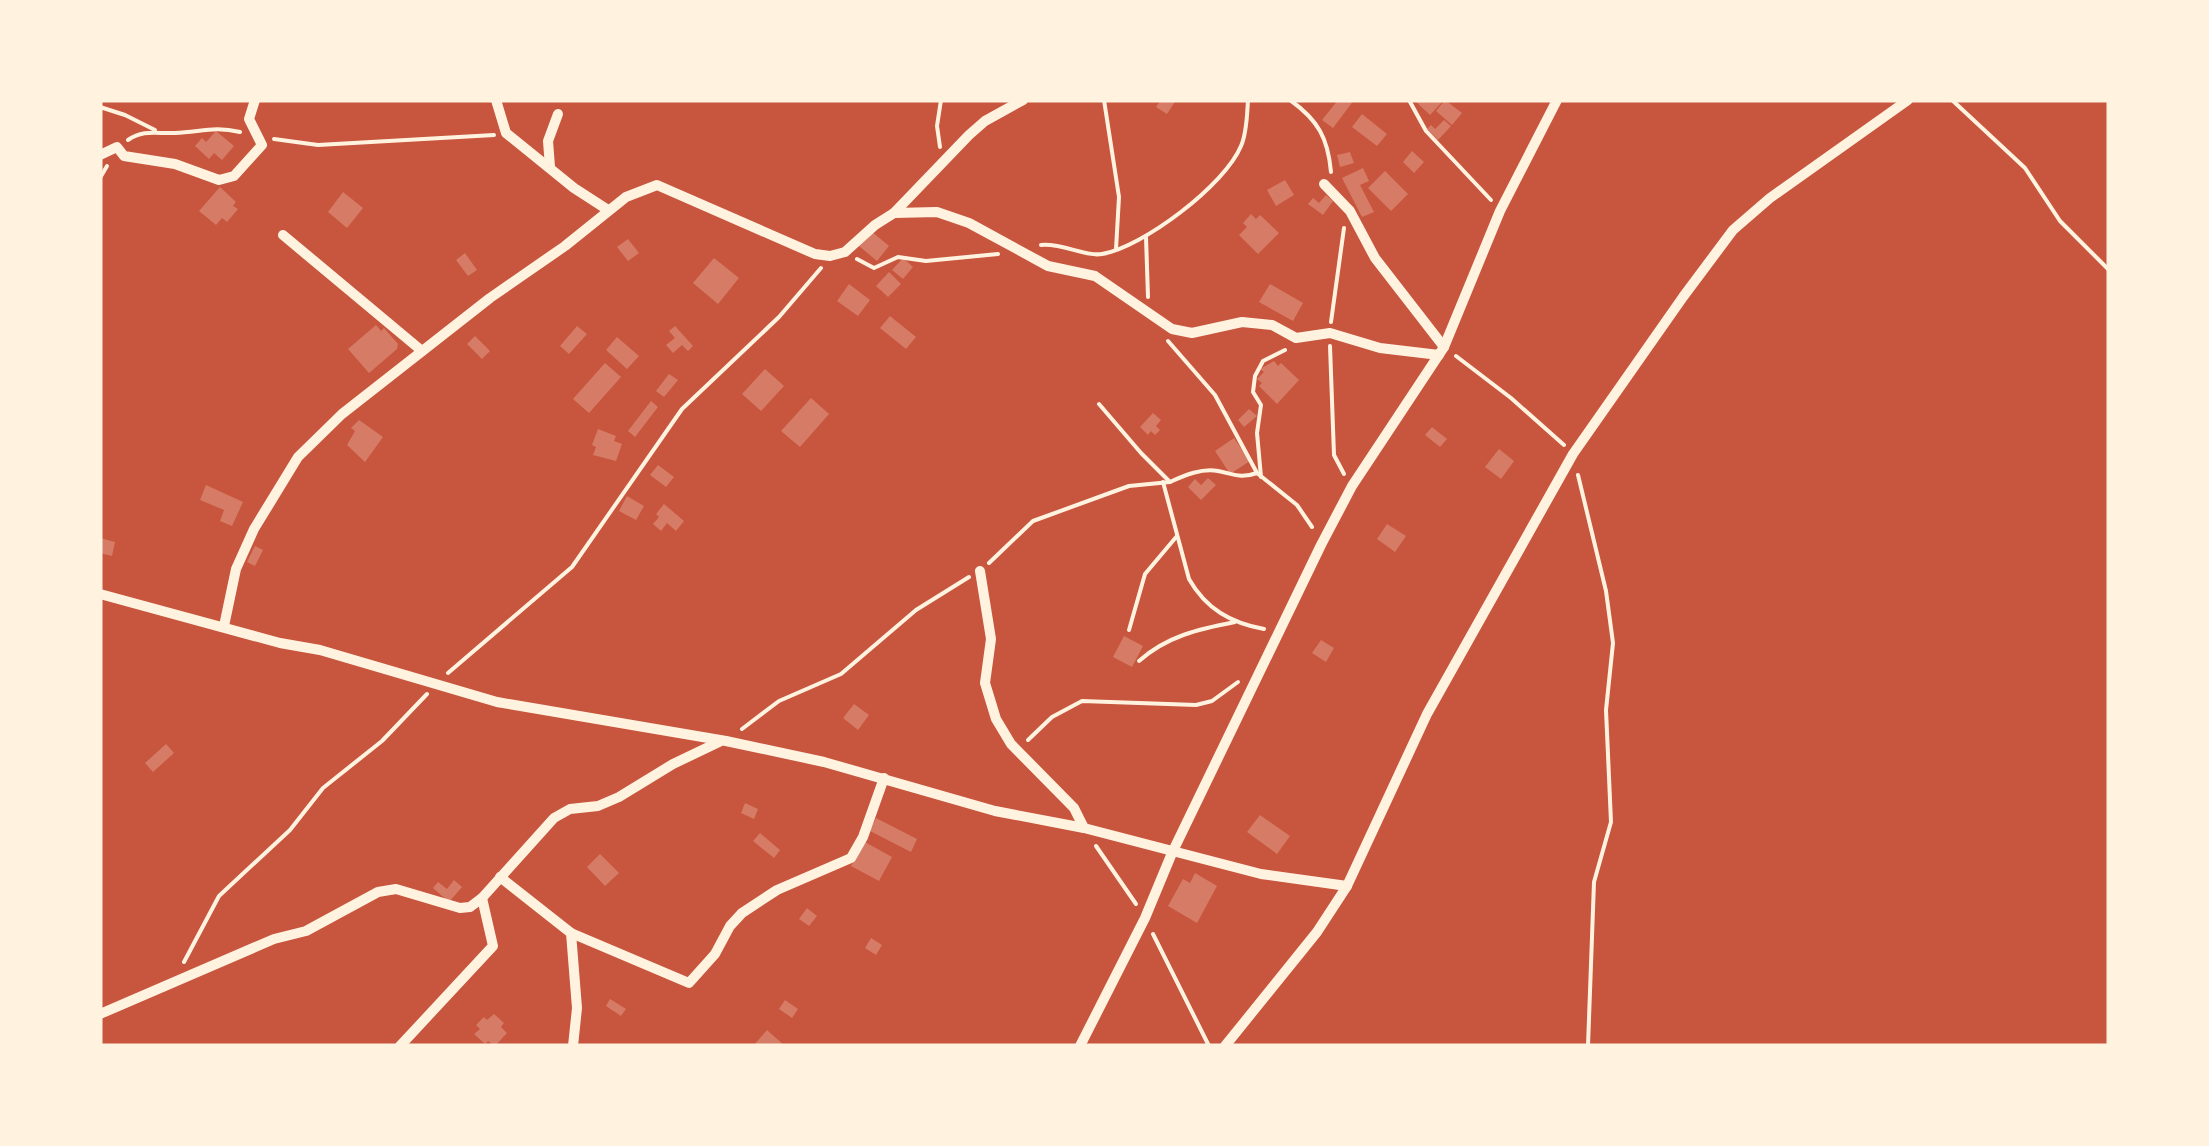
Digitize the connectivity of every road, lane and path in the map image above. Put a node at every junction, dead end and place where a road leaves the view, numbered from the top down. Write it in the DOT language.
graph roads {
  1 [pos="256,100"];
  2 [pos="496,100"];
  3 [pos="941,100"];
  4 [pos="1023,100"];
  5 [pos="1104,100"];
  6 [pos="1248,100"];
  7 [pos="1290,100"];
  8 [pos="1409,100"];
  9 [pos="1557,100"];
  10 [pos="1908,100"];
  11 [pos="1952,100"];
  12 [pos="100,107"];
  13 [pos="558,114"];
  14 [pos="158,132"];
  15 [pos="506,133"];
  16 [pos="257,136"];
  17 [pos="117,148"];
  18 [pos="100,155"];
  19 [pos="942,162"];
  20 [pos="550,168"];
  21 [pos="1324,184"];
  22 [pos="608,210"];
  23 [pos="1500,210"];
  24 [pos="894,214"];
  25 [pos="283,235"];
  26 [pos="1146,237"];
  27 [pos="1116,249"];
  28 [pos="1018,250"];
  29 [pos="845,252"];
  30 [pos="830,256"];
  31 [pos="2109,270"];
  32 [pos="1150,315"];
  33 [pos="1166,338"];
  34 [pos="1290,348"];
  35 [pos="422,351"];
  36 [pos="1441,351"];
  37 [pos="1099,404"];
  38 [pos="1573,454"];
  39 [pos="1259,475"];
  40 [pos="1163,482"];
  41 [pos="1170,482"];
  42 [pos="1177,536"];
  43 [pos="1320,545"];
  44 [pos="980,571"];
  45 [pos="100,594"];
  46 [pos="1235,622"];
  47 [pos="224,626"];
  48 [pos="1129,630"];
  49 [pos="1279,632"];
  50 [pos="1139,662"];
  51 [pos="1243,677"];
  52 [pos="435,685"];
  53 [pos="723,741"];
  54 [pos="1017,750"];
  55 [pos="884,778"];
  56 [pos="1084,828"];
  57 [pos="1172,853"];
  58 [pos="500,877"];
  59 [pos="1347,886"];
  60 [pos="482,898"];
  61 [pos="1146,918"];
  62 [pos="571,933"];
  63 [pos="166,985"];
  64 [pos="100,1014"];
  65 [pos="400,1046"];
  66 [pos="572,1046"];
  67 [pos="1080,1046"];
  68 [pos="1209,1046"];
  69 [pos="1225,1046"];
  70 [pos="1588,1046"];
  1 -- 16 [label="street"];
  2 -- 15 [label="street"];
  3 -- 19 [label="path"];
  4 -- 19 [label="street"];
  5 -- 27 [label="path"];
  6 -- 26 [label="path"];
  7 -- 21 [label="path"];
  8 -- 23 [label="path"];
  9 -- 23 [label="street"];
  10 -- 38 [label="street"];
  11 -- 31 [label="path"];
  12 -- 14 [label="path"];
  13 -- 20 [label="street"];
  14 -- 16 [label="path"];
  14 -- 17 [label="path"];
  15 -- 16 [label="path"];
  15 -- 20 [label="street"];
  16 -- 17 [label="street"];
  17 -- 18 [label="street"];
  19 -- 24 [label="street"];
  20 -- 22 [label="street"];
  21 -- 36 [label="street"];
  22 -- 30 [label="street"];
  22 -- 35 [label="street"];
  23 -- 36 [label="street"];
  24 -- 28 [label="street"];
  24 -- 29 [label="street"];
  25 -- 35 [label="street"];
  26 -- 27 [label="path"];
  26 -- 32 [label="path"];
  27 -- 28 [label="path"];
  28 -- 29 [label="path"];
  28 -- 32 [label="street"];
  29 -- 30 [label="street"];
  30 -- 52 [label="path"];
  32 -- 36 [label="street"];
  33 -- 39 [label="path"];
  34 -- 39 [label="path"];
  35 -- 47 [label="street"];
  36 -- 38 [label="path"];
  36 -- 43 [label="street"];
  37 -- 41 [label="path"];
  38 -- 59 [label="street"];
  38 -- 70 [label="path"];
  39 -- 41 [label="path"];
  39 -- 43 [label="path"];
  40 -- 41 [label="path"];
  40 -- 42 [label="path"];
  40 -- 44 [label="path"];
  42 -- 46 [label="path"];
  42 -- 48 [label="path"];
  43 -- 49 [label="street"];
  44 -- 53 [label="path"];
  44 -- 54 [label="street"];
  45 -- 47 [label="street"];
  46 -- 49 [label="path"];
  46 -- 50 [label="path"];
  47 -- 52 [label="street"];
  49 -- 57 [label="street"];
  51 -- 54 [label="path"];
  52 -- 53 [label="street"];
  52 -- 63 [label="path"];
  53 -- 55 [label="street"];
  53 -- 58 [label="street"];
  54 -- 56 [label="street"];
  55 -- 56 [label="street"];
  55 -- 62 [label="street"];
  56 -- 57 [label="street"];
  56 -- 61 [label="path"];
  57 -- 59 [label="street"];
  57 -- 61 [label="street"];
  58 -- 60 [label="street"];
  58 -- 62 [label="street"];
  59 -- 69 [label="street"];
  60 -- 63 [label="street"];
  60 -- 65 [label="street"];
  61 -- 67 [label="street"];
  61 -- 68 [label="path"];
  62 -- 66 [label="street"];
  63 -- 64 [label="street"];
}
